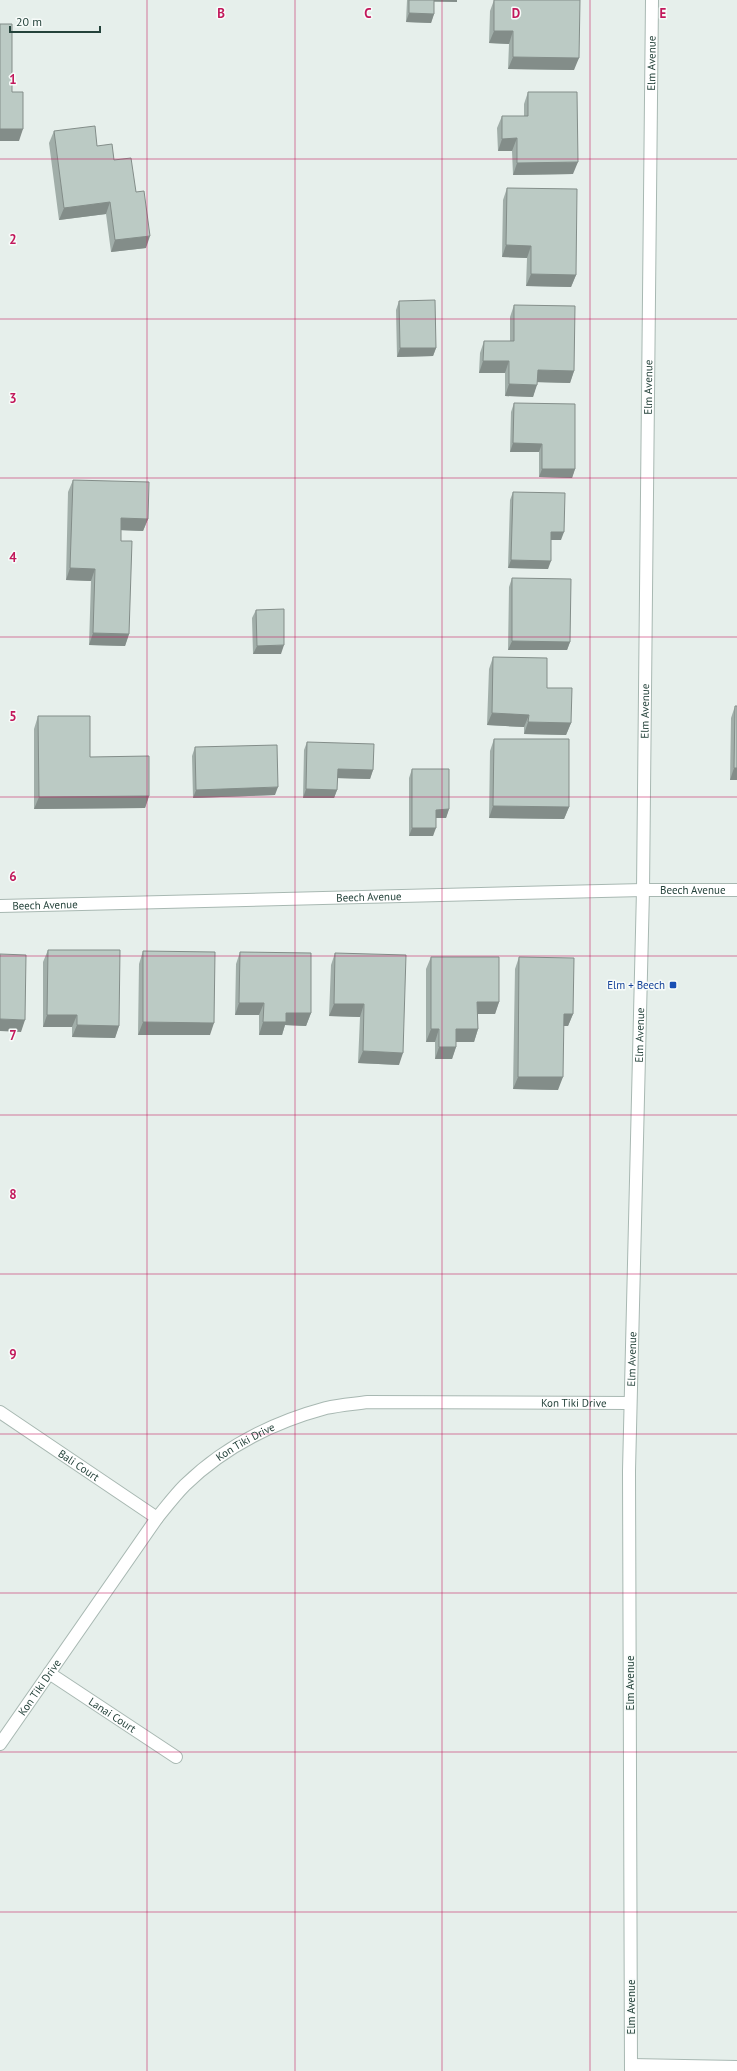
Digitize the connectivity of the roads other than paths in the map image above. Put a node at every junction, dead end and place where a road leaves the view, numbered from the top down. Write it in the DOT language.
graph roads {
  1 [pos="652,0"];
  2 [pos="643,890"];
  3 [pos="737,890"];
  4 [pos="0,906"];
  5 [pos="630,1403"];
  6 [pos="0,1412"];
  7 [pos="157,1518"];
  8 [pos="49,1674"];
  9 [pos="0,1744"];
  10 [pos="176,1757"];
  11 [pos="737,2067"];
  12 [pos="631,2068"];
  1 -- 2 [label="street, Elm Avenue"];
  2 -- 3 [label="street, Beech Avenue"];
  2 -- 4 [label="street, Beech Avenue"];
  2 -- 5 [label="street, Elm Avenue"];
  5 -- 7 [label="street, Kon Tiki Drive"];
  5 -- 12 [label="street, Elm Avenue"];
  6 -- 7 [label="street, Bali Court"];
  7 -- 8 [label="street, Kon Tiki Drive"];
  8 -- 9 [label="street, Kon Tiki Drive"];
  8 -- 10 [label="street, Lanai Court"];
  11 -- 12 [label="street"];
}
